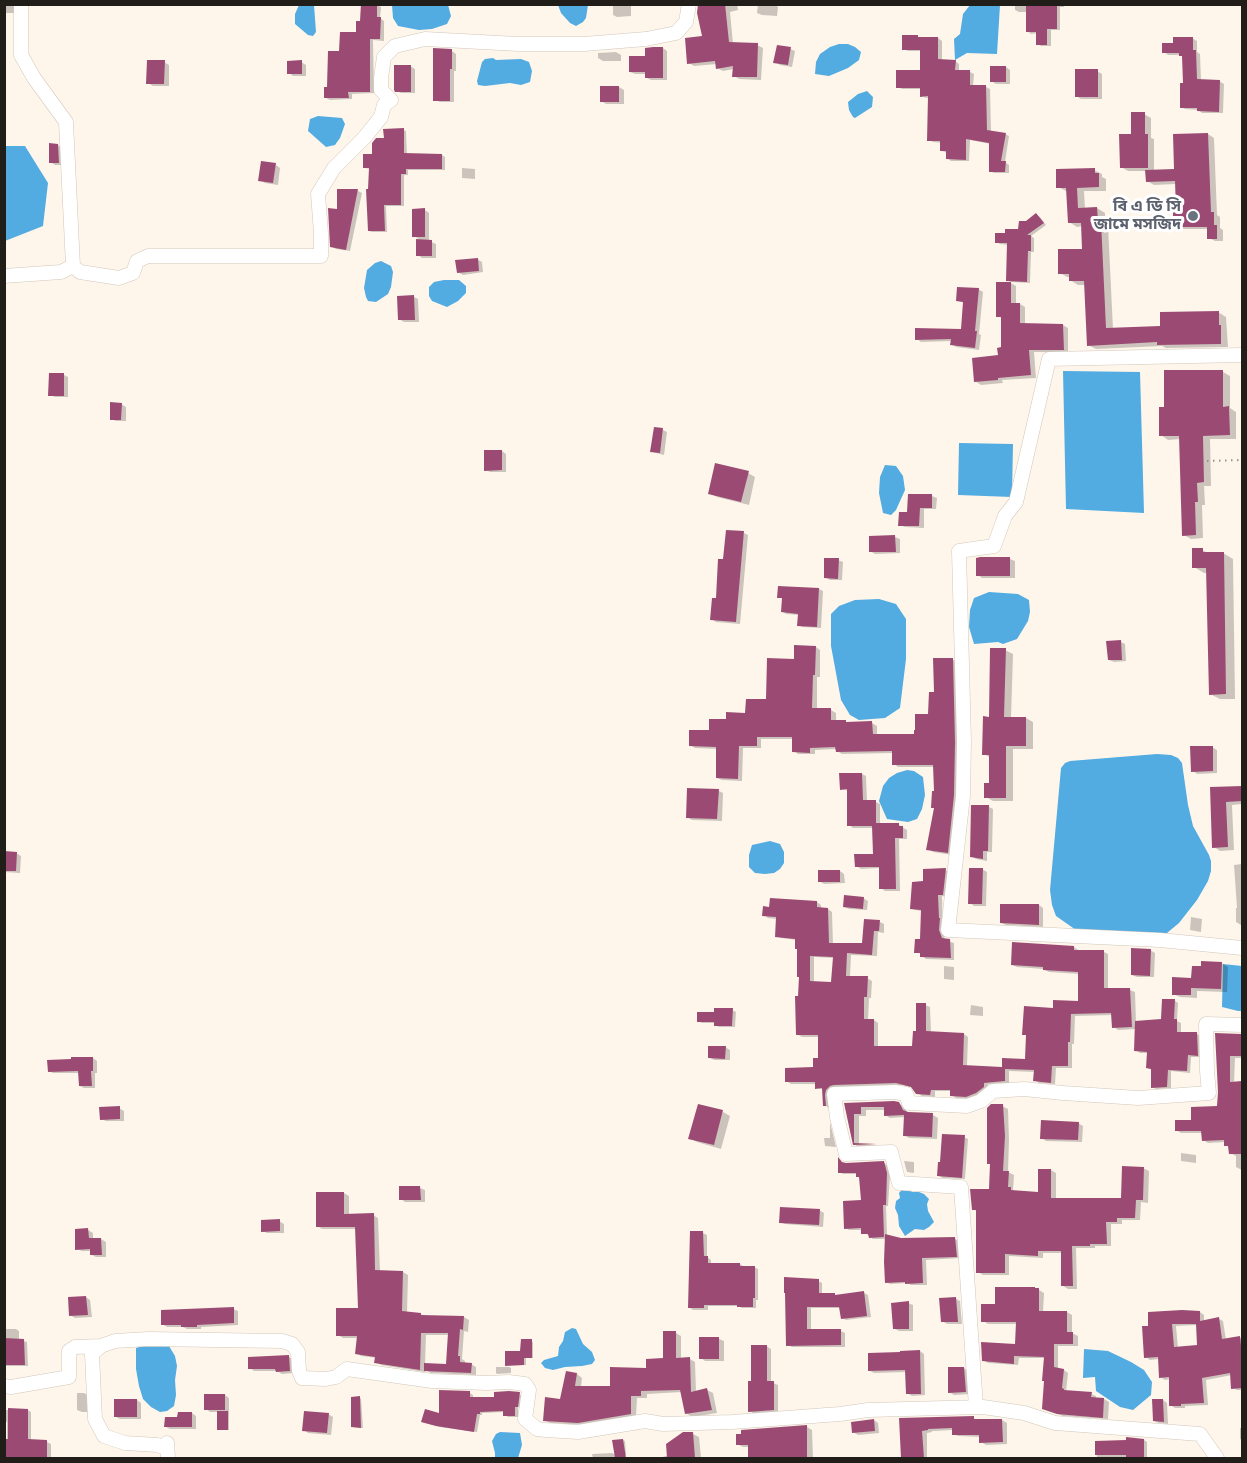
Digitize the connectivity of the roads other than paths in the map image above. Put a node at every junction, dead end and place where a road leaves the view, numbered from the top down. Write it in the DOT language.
graph roads {
  1 [pos="21,4"];
  2 [pos="689,4"];
  3 [pos="73,266"];
  4 [pos="4,276"];
  5 [pos="1242,355"];
  6 [pos="1242,948"];
  7 [pos="1242,1025"];
  8 [pos="101,1346"];
  9 [pos="4,1386"];
  10 [pos="976,1407"];
  11 [pos="168,1458"];
  12 [pos="1217,1458"];
  1 -- 3 [label="street"];
  2 -- 3 [label="street"];
  3 -- 4 [label="street"];
  5 -- 6 [label="street"];
  7 -- 10 [label="street"];
  8 -- 9 [label="street"];
  8 -- 10 [label="street"];
  8 -- 11 [label="street"];
  10 -- 12 [label="street"];
}
